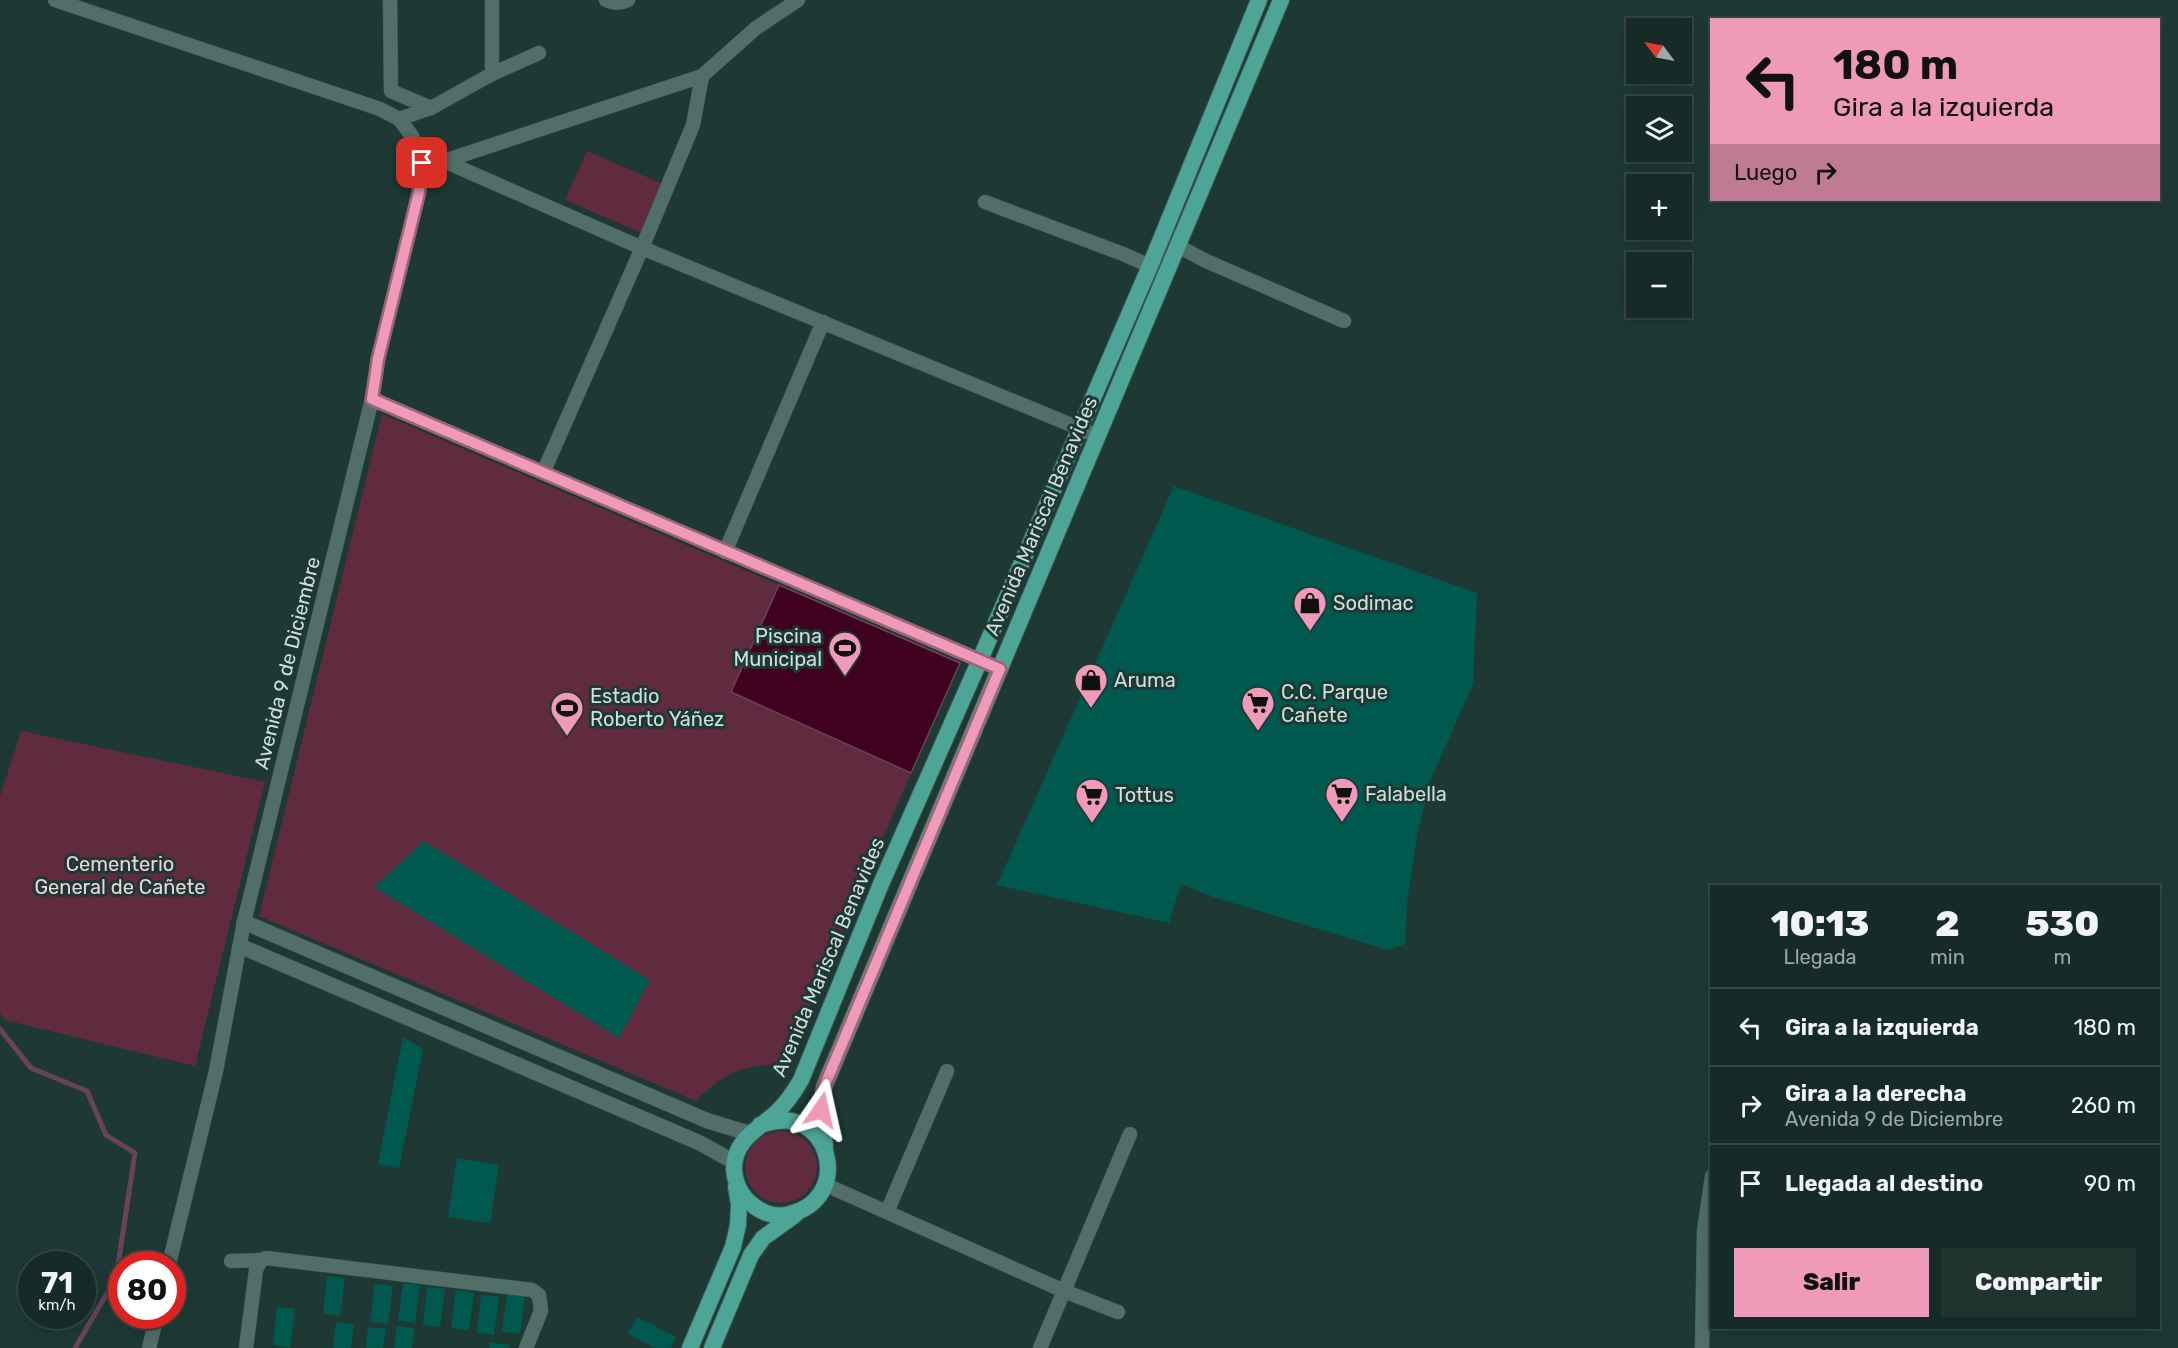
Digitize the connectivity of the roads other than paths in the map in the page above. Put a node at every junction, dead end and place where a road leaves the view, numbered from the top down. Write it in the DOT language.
graph roads {
  1 [pos="55,0"];
  2 [pos="390,0"];
  3 [pos="492,0"];
  4 [pos="606,0"];
  5 [pos="628,0"];
  6 [pos="798,0"];
  7 [pos="1259,0"];
  8 [pos="1281,0"];
  9 [pos="539,53"];
  10 [pos="492,74"];
  11 [pos="702,76"];
  12 [pos="431,108"];
  13 [pos="399,119"];
  14 [pos="444,161"];
  15 [pos="422,163"];
  16 [pos="985,202"];
  17 [pos="1178,246"];
  18 [pos="642,248"];
  19 [pos="1150,266"];
  20 [pos="1344,321"];
  21 [pos="823,322"];
  22 [pos="372,399"];
  23 [pos="1079,427"];
  24 [pos="1098,436"];
  25 [pos="543,473"];
  26 [pos="725,552"];
  27 [pos="979,662"];
  28 [pos="1000,669"];
  29 [pos="244,922"];
  30 [pos="240,946"];
  31 [pos="947,1071"];
  32 [pos="754,1129"];
  33 [pos="1130,1134"];
  34 [pos="827,1153"];
  35 [pos="734,1170"];
  36 [pos="826,1185"];
  37 [pos="1710,1190"];
  38 [pos="800,1212"];
  39 [pos="887,1212"];
  40 [pos="172,1251"];
  41 [pos="261,1260"];
  42 [pos="231,1261"];
  43 [pos="1064,1291"];
  44 [pos="1118,1312"];
  45 [pos="154,1329"];
  46 [pos="149,1348"];
  47 [pos="246,1348"];
  48 [pos="526,1348"];
  49 [pos="690,1348"];
  50 [pos="712,1348"];
  51 [pos="1040,1348"];
  52 [pos="1702,1348"];
  1 -- 13 [label="street"];
  2 -- 12 [label="street"];
  3 -- 10 [label="street"];
  4 -- 5 [label="street"];
  6 -- 11 [label="street"];
  7 -- 19 [label="highway, Avenida Mariscal Benavides"];
  8 -- 17 [label="highway, Avenida Mariscal Benavides"];
  9 -- 10 [label="street"];
  10 -- 12 [label="street"];
  11 -- 14 [label="street"];
  11 -- 18 [label="street"];
  12 -- 13 [label="street"];
  13 -- 15 [label="street, Avenida 9 de Diciembre"];
  14 -- 15 [label="street"];
  14 -- 18 [label="street"];
  15 -- 22 [label="street, Avenida 9 de Diciembre"];
  16 -- 19 [label="street"];
  17 -- 20 [label="street"];
  17 -- 24 [label="highway, Avenida Mariscal Benavides"];
  18 -- 21 [label="street"];
  18 -- 25 [label="street"];
  19 -- 23 [label="highway, Avenida Mariscal Benavides"];
  21 -- 23 [label="street"];
  21 -- 26 [label="street"];
  22 -- 25 [label="street"];
  22 -- 29 [label="street, Avenida 9 de Diciembre"];
  23 -- 24 [label="street"];
  23 -- 27 [label="highway, Avenida Mariscal Benavides"];
  24 -- 28 [label="highway, Avenida Mariscal Benavides"];
  25 -- 26 [label="street"];
  26 -- 27 [label="street"];
  27 -- 28 [label="street"];
  27 -- 32 [label="highway, Avenida Mariscal Benavides"];
  28 -- 34 [label="highway, Avenida Mariscal Benavides"];
  29 -- 30 [label="street, Avenida 9 de Diciembre"];
  29 -- 32 [label="street"];
  30 -- 35 [label="street"];
  30 -- 40 [label="street, Avenida 9 de Diciembre"];
  31 -- 39 [label="street"];
  32 -- 34 [label="highway"];
  32 -- 35 [label="highway"];
  33 -- 43 [label="street"];
  34 -- 36 [label="highway"];
  35 -- 38 [label="highway"];
  35 -- 49 [label="highway"];
  36 -- 38 [label="highway"];
  36 -- 39 [label="street"];
  37 -- 52 [label="street"];
  38 -- 50 [label="highway"];
  39 -- 43 [label="street"];
  41 -- 42 [label="street"];
  41 -- 47 [label="street"];
  41 -- 48 [label="street"];
  43 -- 44 [label="street"];
  43 -- 51 [label="street"];
  45 -- 46 [label="street"];
}
